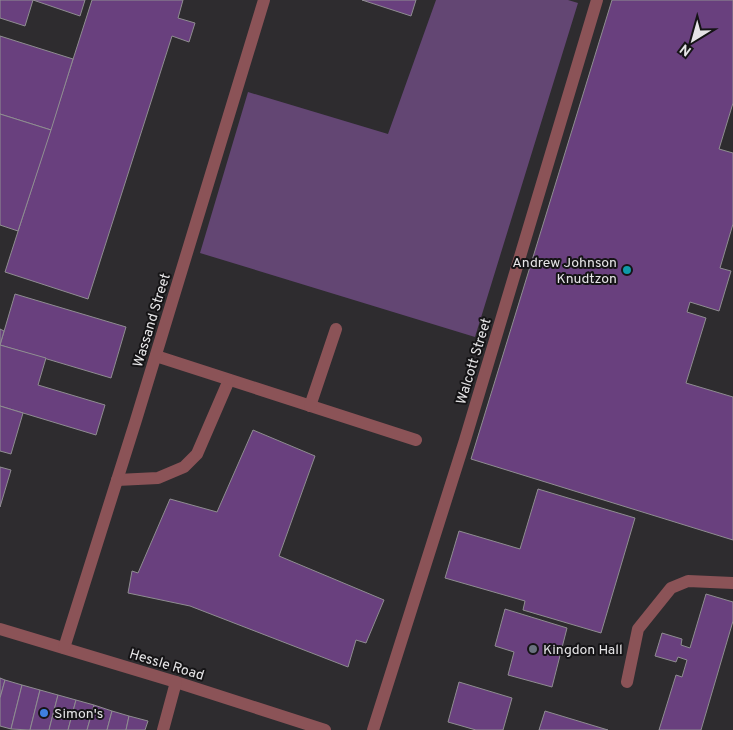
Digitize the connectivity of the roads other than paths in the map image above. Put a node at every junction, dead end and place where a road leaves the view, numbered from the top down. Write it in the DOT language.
graph roads {
  1 [pos="264,0"];
  2 [pos="597,0"];
  3 [pos="336,329"];
  4 [pos="156,356"];
  5 [pos="229,380"];
  6 [pos="310,406"];
  7 [pos="416,440"];
  8 [pos="117,480"];
  9 [pos="733,583"];
  10 [pos="0,629"];
  11 [pos="64,648"];
  12 [pos="176,682"];
  13 [pos="628,682"];
  14 [pos="163,730"];
  15 [pos="325,730"];
  16 [pos="373,730"];
  1 -- 4 [label="street, Wassand Street"];
  2 -- 16 [label="street, Walcott Street"];
  3 -- 6 [label="street"];
  4 -- 5 [label="street"];
  4 -- 8 [label="street, Wassand Street"];
  5 -- 6 [label="street"];
  5 -- 8 [label="street"];
  6 -- 7 [label="street"];
  8 -- 11 [label="street, Wassand Street"];
  9 -- 13 [label="street"];
  10 -- 11 [label="street, Hessle Road"];
  11 -- 12 [label="street, Hessle Road"];
  12 -- 14 [label="street"];
  12 -- 15 [label="street, Hessle Road"];
}
